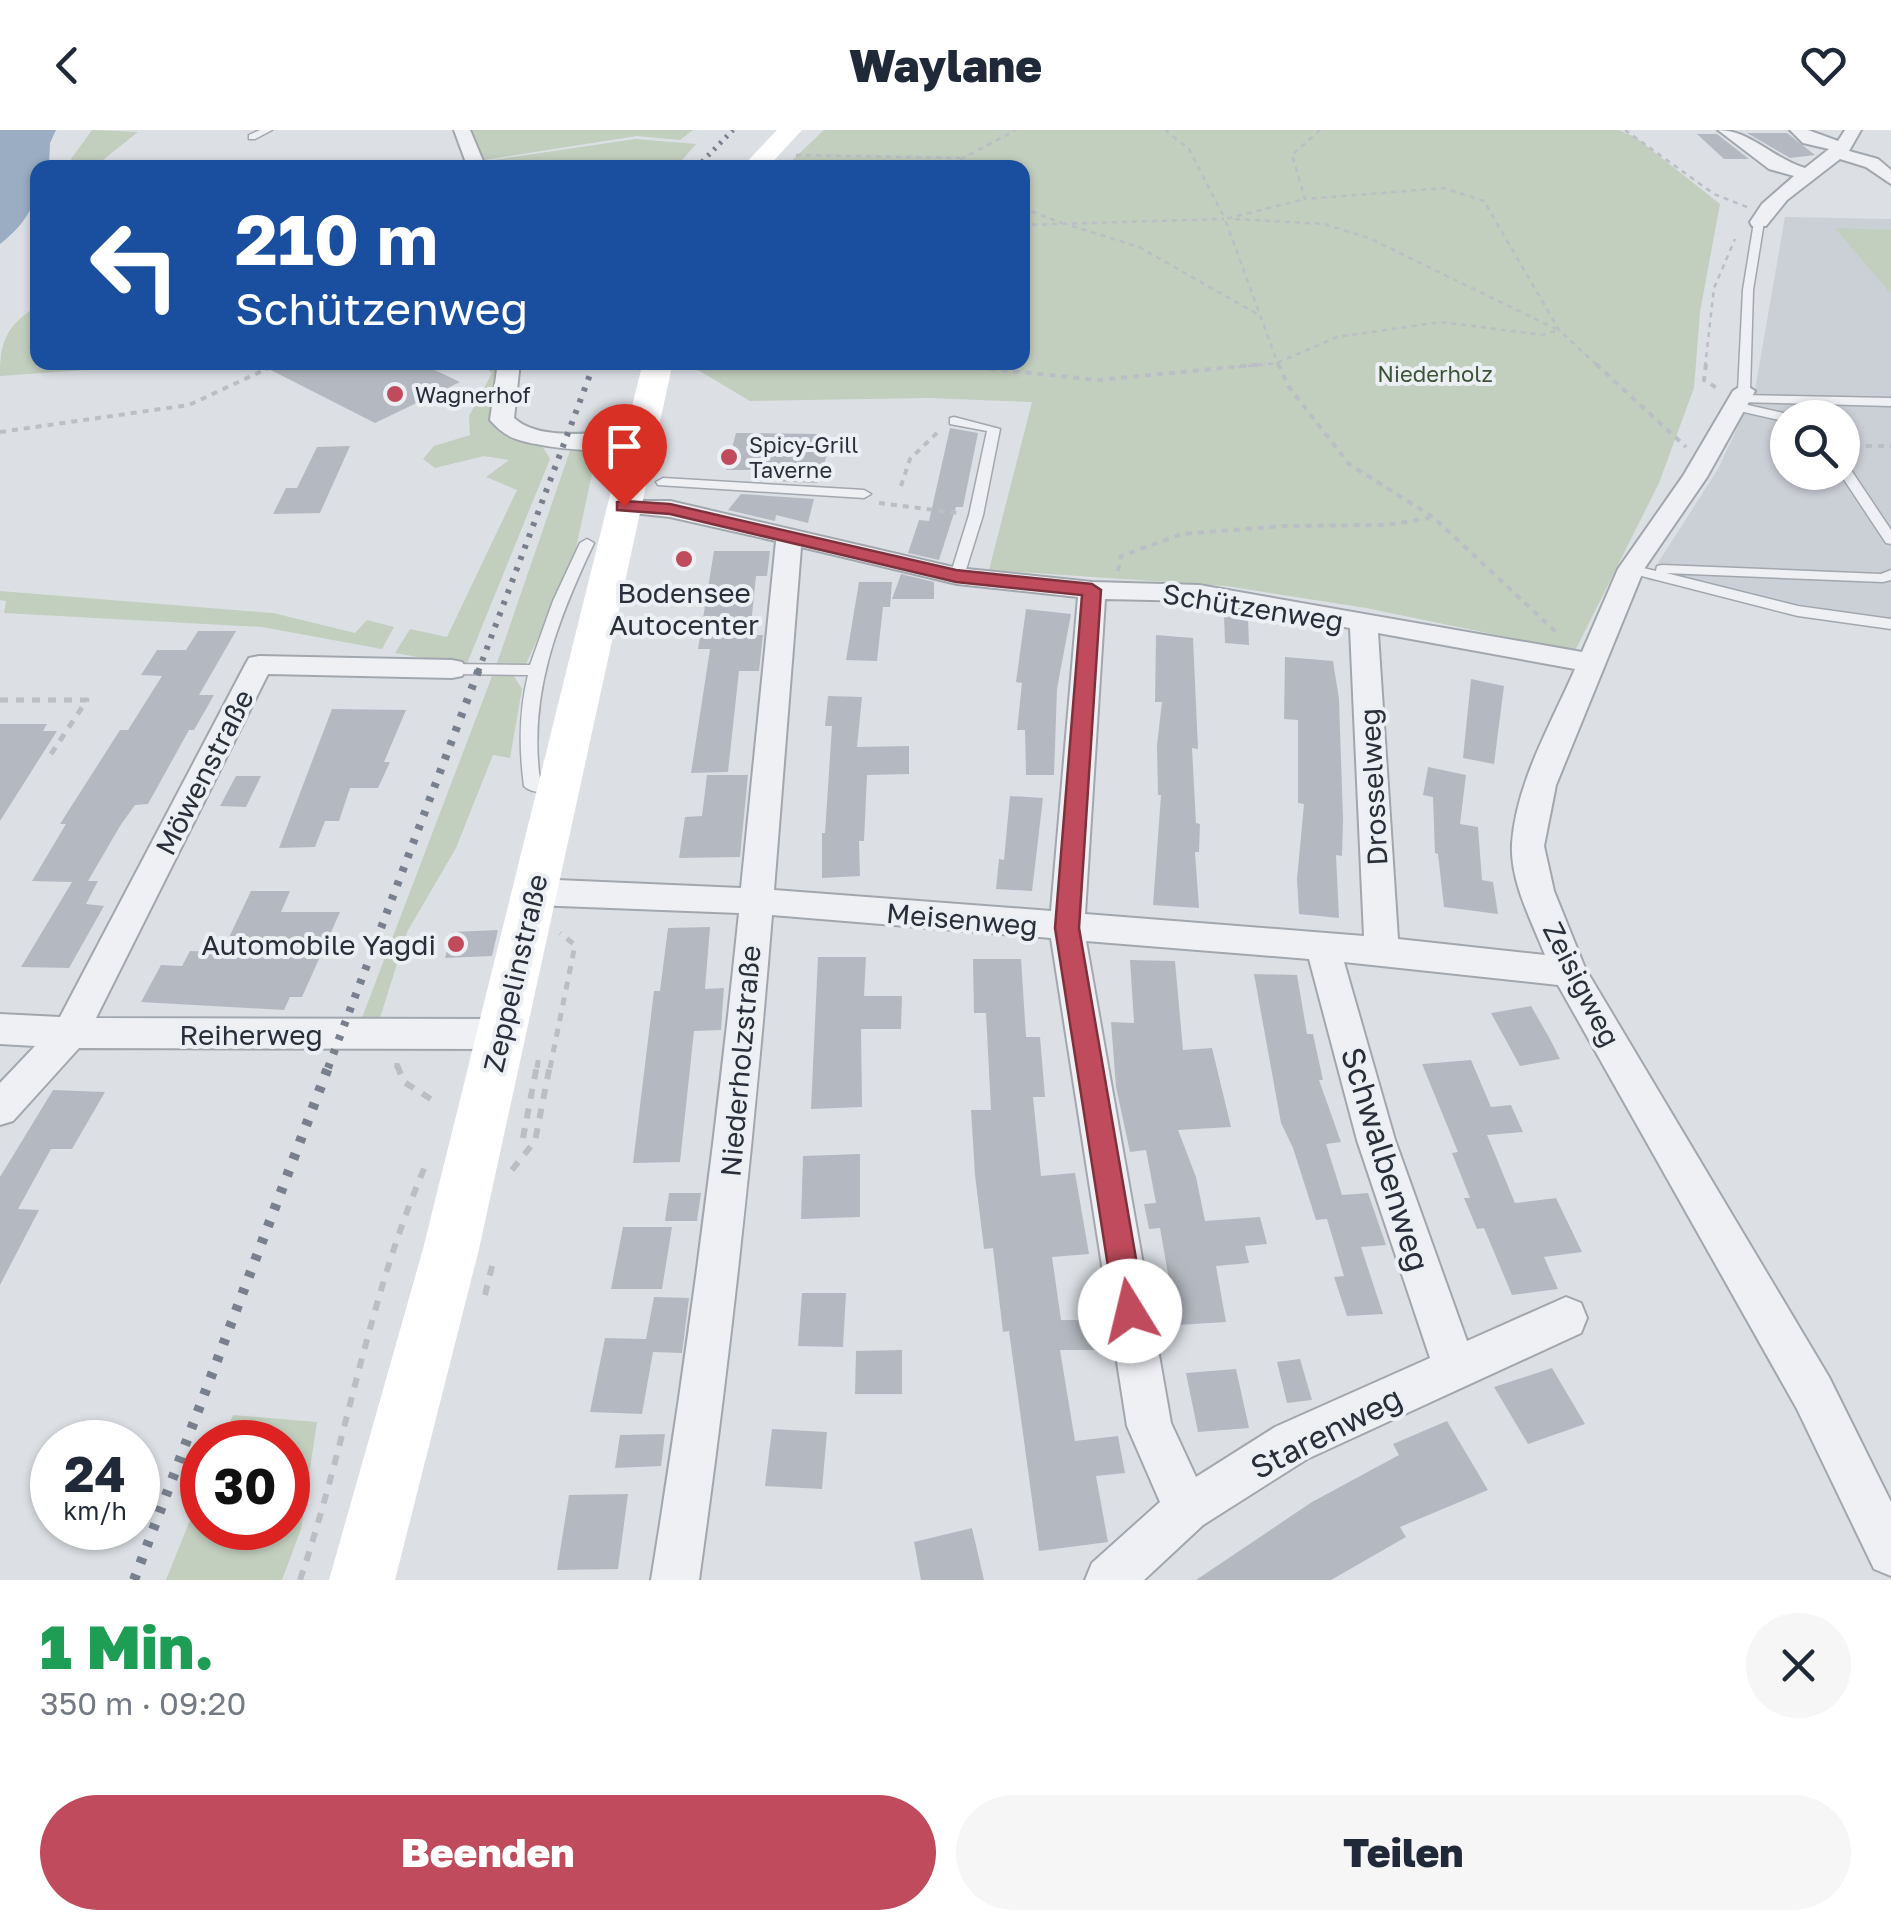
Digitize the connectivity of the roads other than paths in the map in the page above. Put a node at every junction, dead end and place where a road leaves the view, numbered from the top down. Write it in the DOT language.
graph roads {
  1 [pos="268,130"];
  2 [pos="462,130"];
  3 [pos="790,130"];
  4 [pos="1726,130"];
  5 [pos="1798,130"];
  6 [pos="1853,130"];
  7 [pos="252,137"];
  8 [pos="1839,150"];
  9 [pos="474,160"];
  10 [pos="761,160"];
  11 [pos="1805,174"];
  12 [pos="1891,179"];
  13 [pos="1762,216"];
  14 [pos="508,370"];
  15 [pos="656,370"];
  16 [pos="1741,399"];
  17 [pos="1891,402"];
  18 [pos="1770,411"];
  19 [pos="954,421"];
  20 [pos="638,441"];
  21 [pos="664,482"];
  22 [pos="1857,490"];
  23 [pos="864,494"];
  24 [pos="624,506"];
  25 [pos="789,540"];
  26 [pos="1891,540"];
  27 [pos="587,543"];
  28 [pos="1631,568"];
  29 [pos="1891,574"];
  30 [pos="956,576"];
  31 [pos="1103,590"];
  32 [pos="1364,624"];
  33 [pos="1891,624"];
  34 [pos="1589,662"];
  35 [pos="452,669"];
  36 [pos="534,670"];
  37 [pos="546,786"];
  38 [pos="534,892"];
  39 [pos="754,901"];
  40 [pos="1067,928"];
  41 [pos="1323,948"];
  42 [pos="1382,951"];
  43 [pos="1570,972"];
  44 [pos="0,1029"];
  45 [pos="70,1033"];
  46 [pos="502,1034"];
  47 [pos="0,1109"];
  48 [pos="1566,1318"];
  49 [pos="1454,1368"];
  50 [pos="1187,1508"];
  51 [pos="1891,1552"];
  52 [pos="362,1580"];
  53 [pos="674,1580"];
  54 [pos="1109,1580"];
  1 -- 7 [label="lane"];
  2 -- 9 [label="street"];
  3 -- 10 [label="main road"];
  4 -- 11 [label="street"];
  5 -- 8 [label="street"];
  6 -- 8 [label="street"];
  8 -- 11 [label="street"];
  8 -- 12 [label="street"];
  11 -- 13 [label="street"];
  13 -- 16 [label="lane, Zeisigweg"];
  14 -- 20 [label="street"];
  15 -- 20 [label="main road, Zeppelinstraße"];
  16 -- 17 [label="lane"];
  16 -- 18 [label="lane"];
  16 -- 28 [label="street, Zeisigweg"];
  19 -- 30 [label="lane"];
  20 -- 24 [label="main road, Zeppelinstraße"];
  21 -- 23 [label="lane"];
  22 -- 26 [label="lane"];
  24 -- 25 [label="street, Schützenweg"];
  24 -- 37 [label="main road, Zeppelinstraße"];
  25 -- 30 [label="street, Schützenweg"];
  25 -- 39 [label="street, Niederholzstraße"];
  27 -- 36 [label="lane"];
  28 -- 29 [label="lane"];
  28 -- 33 [label="lane"];
  28 -- 34 [label="street, Zeisigweg"];
  30 -- 31 [label="street, Schützenweg"];
  31 -- 32 [label="street, Schützenweg"];
  31 -- 40 [label="street"];
  32 -- 34 [label="street, Schützenweg"];
  32 -- 42 [label="street, Drosselweg"];
  34 -- 43 [label="street, Zeisigweg"];
  35 -- 36 [label="lane, Möwenstraße"];
  35 -- 45 [label="street, Möwenstraße"];
  36 -- 37 [label="lane"];
  37 -- 38 [label="main road, Zeppelinstraße"];
  38 -- 39 [label="street, Meisenweg"];
  38 -- 46 [label="main road, Zeppelinstraße"];
  39 -- 40 [label="street, Meisenweg"];
  39 -- 53 [label="street, Niederholzstraße"];
  40 -- 41 [label="street, Meisenweg"];
  40 -- 50 [label="street"];
  41 -- 42 [label="street, Meisenweg"];
  41 -- 49 [label="street, Schwalbenweg"];
  42 -- 43 [label="street, Meisenweg"];
  43 -- 51 [label="street, Zeisigweg"];
  44 -- 45 [label="street, Reiherweg"];
  45 -- 46 [label="street, Reiherweg"];
  45 -- 47 [label="street, Möwenstraße"];
  46 -- 52 [label="main road, Zeppelinstraße"];
  48 -- 49 [label="street, Starenweg"];
  49 -- 50 [label="street, Starenweg"];
  50 -- 54 [label="street, Starenweg"];
}
